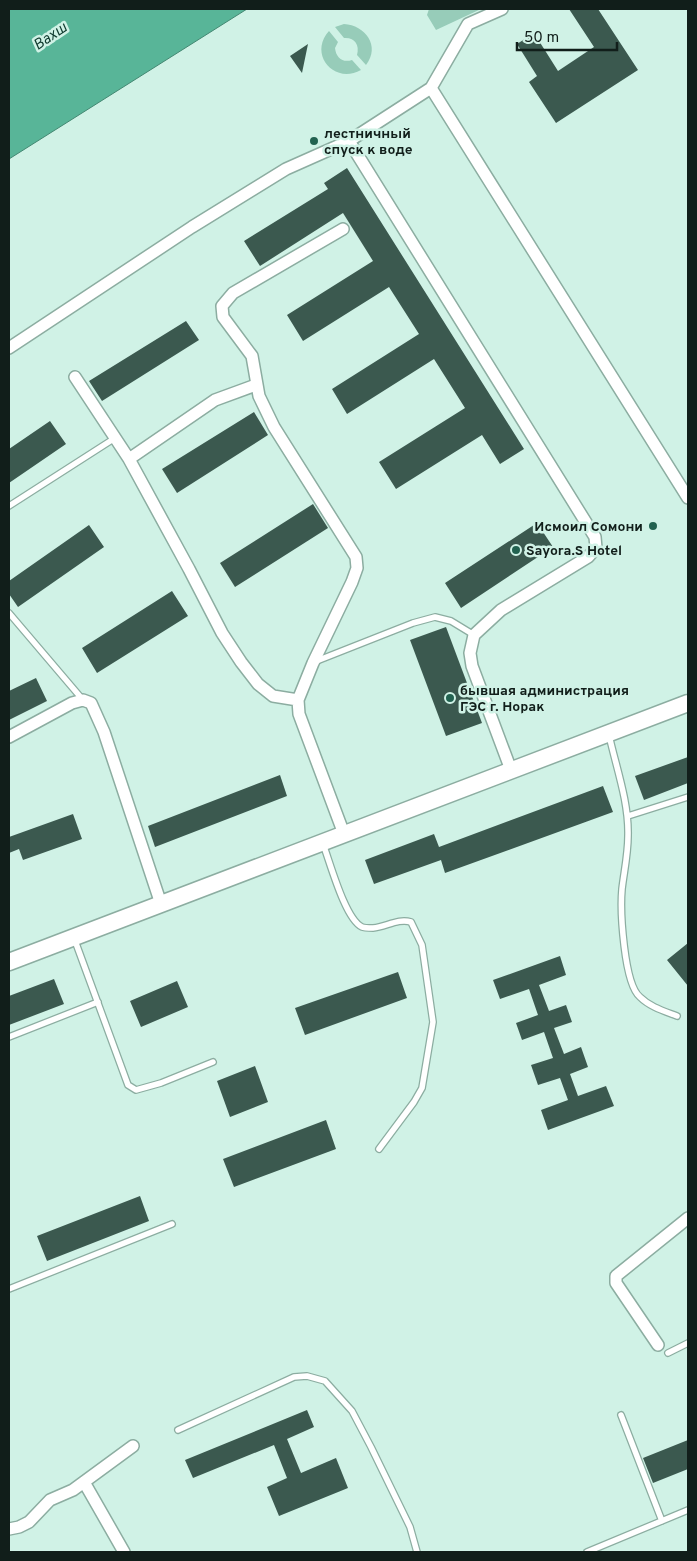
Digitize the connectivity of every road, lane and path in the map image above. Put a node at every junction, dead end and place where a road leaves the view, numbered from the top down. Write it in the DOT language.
graph roads {
  1 [pos="502,9"];
  2 [pos="431,88"];
  3 [pos="349,141"];
  4 [pos="344,229"];
  5 [pos="9,348"];
  6 [pos="75,377"];
  7 [pos="256,386"];
  8 [pos="115,438"];
  9 [pos="129,459"];
  10 [pos="688,498"];
  11 [pos="9,506"];
  12 [pos="9,613"];
  13 [pos="474,635"];
  14 [pos="312,662"];
  15 [pos="83,700"];
  16 [pos="298,700"];
  17 [pos="688,704"];
  18 [pos="609,735"];
  19 [pos="9,736"];
  20 [pos="511,770"];
  21 [pos="688,797"];
  22 [pos="628,816"];
  23 [pos="344,834"];
  24 [pos="323,842"];
  25 [pos="161,904"];
  26 [pos="74,937"];
  27 [pos="9,962"];
  28 [pos="98,1002"];
  29 [pos="677,1016"];
  30 [pos="9,1037"];
  31 [pos="213,1062"];
  32 [pos="379,1149"];
  33 [pos="688,1218"];
  34 [pos="172,1224"];
  35 [pos="9,1289"];
  36 [pos="688,1344"];
  37 [pos="658,1345"];
  38 [pos="668,1353"];
  39 [pos="621,1415"];
  40 [pos="178,1430"];
  41 [pos="133,1446"];
  42 [pos="84,1482"];
  43 [pos="688,1510"];
  44 [pos="662,1521"];
  45 [pos="9,1529"];
  46 [pos="124,1552"];
  47 [pos="417,1552"];
  48 [pos="586,1552"];
  1 -- 2 [label="street"];
  2 -- 3 [label="street"];
  2 -- 10 [label="street"];
  3 -- 5 [label="street"];
  3 -- 13 [label="street"];
  4 -- 7 [label="street"];
  6 -- 8 [label="street"];
  7 -- 9 [label="street"];
  7 -- 14 [label="street"];
  8 -- 9 [label="street"];
  8 -- 11 [label="lane"];
  9 -- 16 [label="street"];
  12 -- 15 [label="lane"];
  13 -- 14 [label="lane"];
  13 -- 20 [label="street"];
  14 -- 16 [label="street"];
  15 -- 19 [label="street"];
  15 -- 25 [label="street"];
  16 -- 23 [label="street"];
  17 -- 18 [label="main road"];
  18 -- 20 [label="main road"];
  18 -- 22 [label="lane"];
  20 -- 23 [label="main road"];
  21 -- 22 [label="lane"];
  22 -- 29 [label="lane"];
  23 -- 24 [label="main road"];
  24 -- 25 [label="main road"];
  24 -- 32 [label="lane"];
  25 -- 26 [label="main road"];
  26 -- 27 [label="main road"];
  26 -- 28 [label="lane"];
  28 -- 30 [label="lane"];
  28 -- 31 [label="lane"];
  33 -- 37 [label="street"];
  34 -- 35 [label="lane"];
  36 -- 38 [label="lane"];
  39 -- 44 [label="lane"];
  40 -- 47 [label="lane"];
  41 -- 42 [label="street"];
  42 -- 45 [label="street"];
  42 -- 46 [label="street"];
  43 -- 44 [label="lane"];
  44 -- 48 [label="lane"];
}
